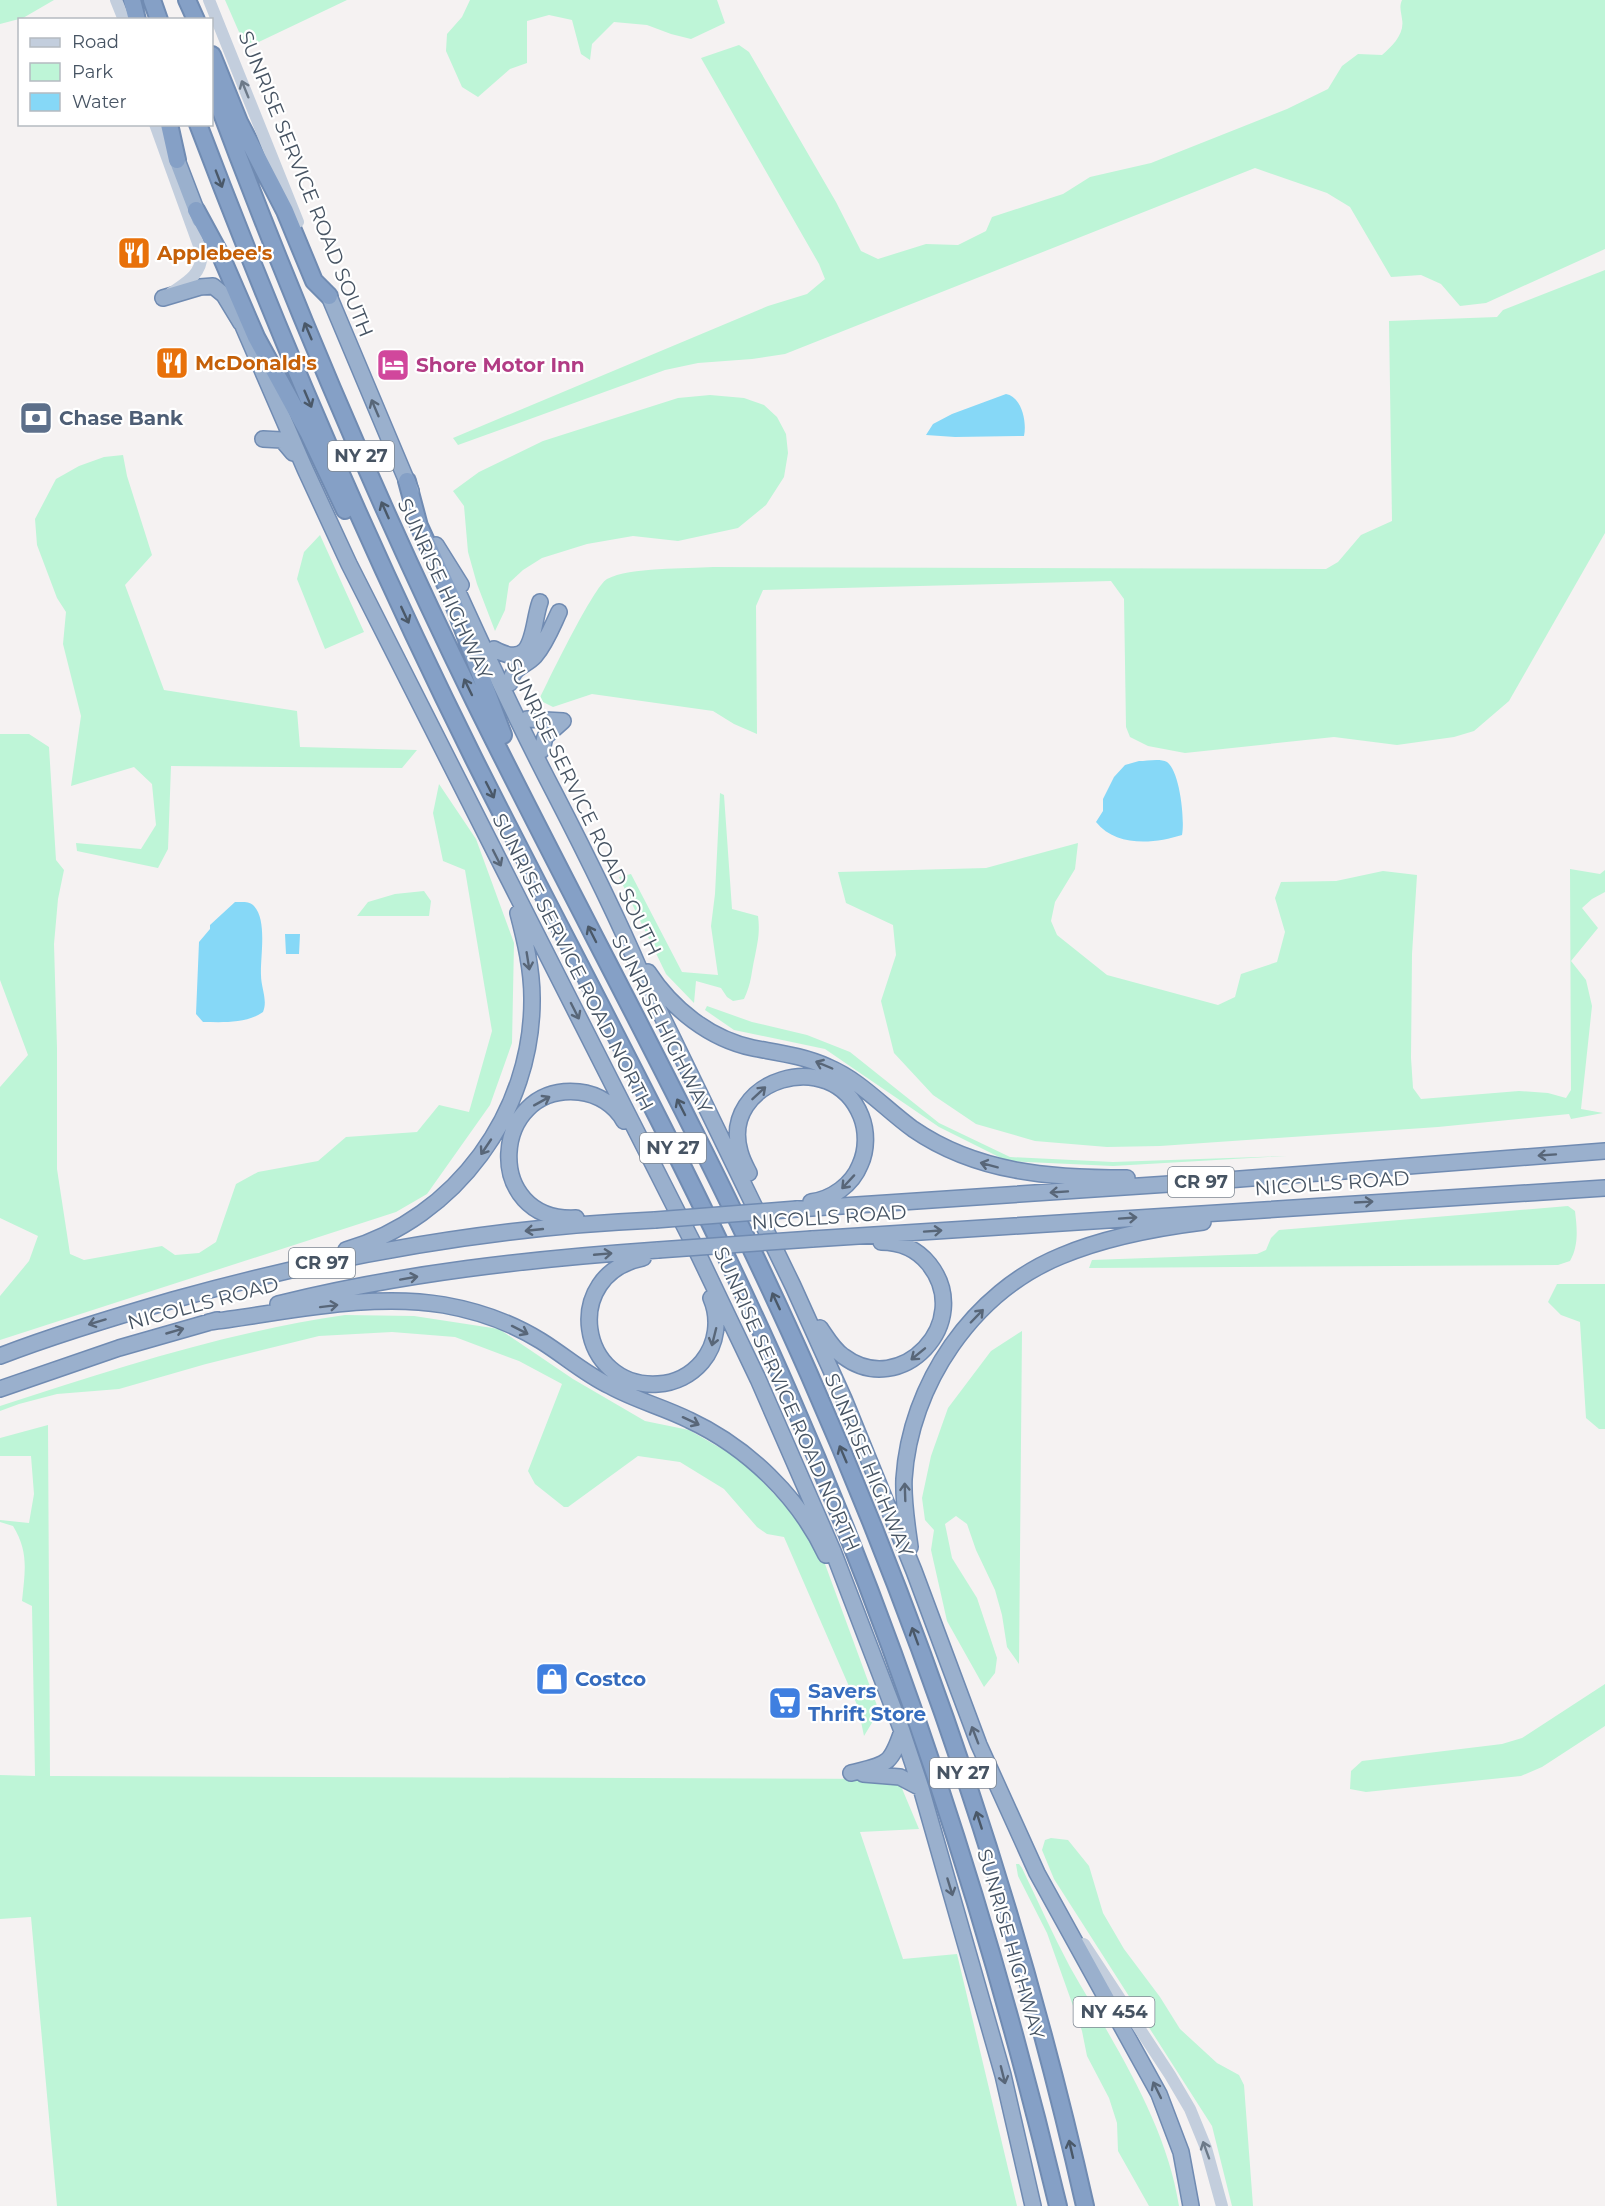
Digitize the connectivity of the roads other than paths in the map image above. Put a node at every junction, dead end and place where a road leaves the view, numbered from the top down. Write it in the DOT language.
graph roads {
  1 [pos="115,0"];
  2 [pos="132,0"];
  3 [pos="152,0"];
  4 [pos="180,0"];
  5 [pos="187,0"];
  6 [pos="209,0"];
  7 [pos="118,18"];
  8 [pos="123,18"];
  9 [pos="136,18"];
  10 [pos="158,18"];
  11 [pos="186,18"];
  12 [pos="195,18"];
  13 [pos="213,57"];
  14 [pos="213,90"];
  15 [pos="156,126"];
  16 [pos="165,126"];
  17 [pos="169,126"];
  18 [pos="199,126"];
  19 [pos="177,160"];
  20 [pos="196,210"];
  21 [pos="328,296"];
  22 [pos="163,298"];
  23 [pos="241,323"];
  24 [pos="270,390"];
  25 [pos="305,469"];
  26 [pos="407,481"];
  27 [pos="436,544"];
  28 [pos="393,590"];
  29 [pos="540,602"];
  30 [pos="559,612"];
  31 [pos="494,649"];
  32 [pos="510,683"];
  33 [pos="527,718"];
  34 [pos="542,750"];
  35 [pos="532,814"];
  36 [pos="576,832"];
  37 [pos="511,884"];
  38 [pos="623,930"];
  39 [pos="1605,1151"];
  40 [pos="658,1174"];
  41 [pos="1214,1181"];
  42 [pos="1605,1188"];
  43 [pos="1337,1204"];
  44 [pos="796,1206"];
  45 [pos="630,1221"];
  46 [pos="764,1225"];
  47 [pos="812,1239"];
  48 [pos="699,1244"];
  49 [pos="658,1253"];
  50 [pos="278,1273"];
  51 [pos="793,1286"];
  52 [pos="209,1322"];
  53 [pos="0,1356"];
  54 [pos="0,1389"];
  55 [pos="914,1571"];
  56 [pos="882,1678"];
  57 [pos="902,1731"];
  58 [pos="921,1788"];
  59 [pos="1016,1827"];
  60 [pos="1033,2206"];
  61 [pos="1058,2206"];
  62 [pos="1085,2206"];
  63 [pos="1191,2206"];
  64 [pos="1222,2206"];
  1 -- 7 [label="main road"];
  1 -- 8 [label="main road"];
  2 -- 9 [label="highway"];
  3 -- 10 [label="highway"];
  4 -- 11 [label="highway"];
  5 -- 12 [label="highway"];
  21 -- 6 [label="main road, SUNRISE SERVICE ROAD SOUTH, one-way"];
  13 -- 21 [label="highway"];
  35 -- 14 [label="highway, SUNRISE HIGHWAY / NY 27, one-way"];
  15 -- 22 [label="main road"];
  16 -- 19 [label="main road, SUNRISE SERVICE ROAD NORTH"];
  17 -- 19 [label="highway"];
  18 -- 28 [label="highway, SUNRISE HIGHWAY / NY 27, one-way"];
  19 -- 20 [label="highway, SUNRISE SERVICE ROAD NORTH"];
  20 -- 23 [label="highway, SUNRISE SERVICE ROAD NORTH"];
  20 -- 28 [label="highway"];
  26 -- 21 [label="highway, SUNRISE SERVICE ROAD SOUTH, one-way"];
  22 -- 23 [label="highway"];
  23 -- 24 [label="highway, SUNRISE SERVICE ROAD NORTH"];
  24 -- 25 [label="highway, SUNRISE SERVICE ROAD NORTH"];
  24 -- 25 [label="highway"];
  25 -- 37 [label="highway, SUNRISE SERVICE ROAD NORTH, one-way"];
  26 -- 27 [label="highway, SUNRISE SERVICE ROAD SOUTH"];
  26 -- 35 [label="highway"];
  27 -- 31 [label="highway"];
  27 -- 36 [label="highway, SUNRISE SERVICE ROAD SOUTH"];
  28 -- 61 [label="highway, SUNRISE HIGHWAY / NY 27, one-way"];
  29 -- 31 [label="highway"];
  30 -- 32 [label="highway"];
  31 -- 32 [label="highway"];
  32 -- 33 [label="highway"];
  33 -- 34 [label="highway"];
  33 -- 34 [label="highway"];
  34 -- 36 [label="highway"];
  62 -- 35 [label="highway, SUNRISE HIGHWAY / NY 27, one-way"];
  36 -- 38 [label="highway, SUNRISE SERVICE ROAD SOUTH"];
  37 -- 40 [label="highway, SUNRISE SERVICE ROAD NORTH, one-way"];
  37 -- 50 [label="highway, one-way"];
  41 -- 38 [label="highway, one-way"];
  38 -- 46 [label="highway, SUNRISE SERVICE ROAD SOUTH"];
  39 -- 41 [label="highway, NICOLLS ROAD / CR 97, one-way"];
  45 -- 40 [label="highway, one-way"];
  40 -- 48 [label="highway, SUNRISE SERVICE ROAD NORTH"];
  41 -- 44 [label="highway, NICOLLS ROAD / CR 97, one-way"];
  43 -- 42 [label="highway, NICOLLS ROAD / CR 97, one-way"];
  47 -- 43 [label="highway, NICOLLS ROAD / CR 97, one-way"];
  55 -- 43 [label="highway, one-way"];
  44 -- 45 [label="highway, NICOLLS ROAD / CR 97, bridge"];
  46 -- 44 [label="highway, one-way"];
  45 -- 50 [label="highway, NICOLLS ROAD / CR 97, one-way"];
  46 -- 51 [label="highway, SUNRISE SERVICE ROAD SOUTH"];
  47 -- 48 [label="highway, NICOLLS ROAD / CR 97, bridge"];
  47 -- 51 [label="highway, one-way"];
  48 -- 49 [label="highway, bridge"];
  48 -- 49 [label="highway, one-way"];
  48 -- 56 [label="highway, SUNRISE SERVICE ROAD NORTH"];
  52 -- 49 [label="highway, NICOLLS ROAD / CR 97, one-way"];
  50 -- 53 [label="highway, NICOLLS ROAD / CR 97, one-way"];
  51 -- 55 [label="highway, SUNRISE SERVICE ROAD SOUTH"];
  54 -- 52 [label="highway, NICOLLS ROAD / CR 97, one-way"];
  52 -- 56 [label="highway, one-way"];
  59 -- 55 [label="highway, SUNRISE SERVICE ROAD SOUTH, one-way"];
  56 -- 57 [label="highway, SUNRISE SERVICE ROAD NORTH"];
  57 -- 58 [label="highway, SUNRISE SERVICE ROAD NORTH"];
  57 -- 58 [label="highway"];
  58 -- 60 [label="highway, SUNRISE SERVICE ROAD NORTH, one-way"];
  63 -- 59 [label="highway, NY 454, one-way"];
  64 -- 59 [label="main road, SUNRISE HIGHWAY, one-way"];
}
